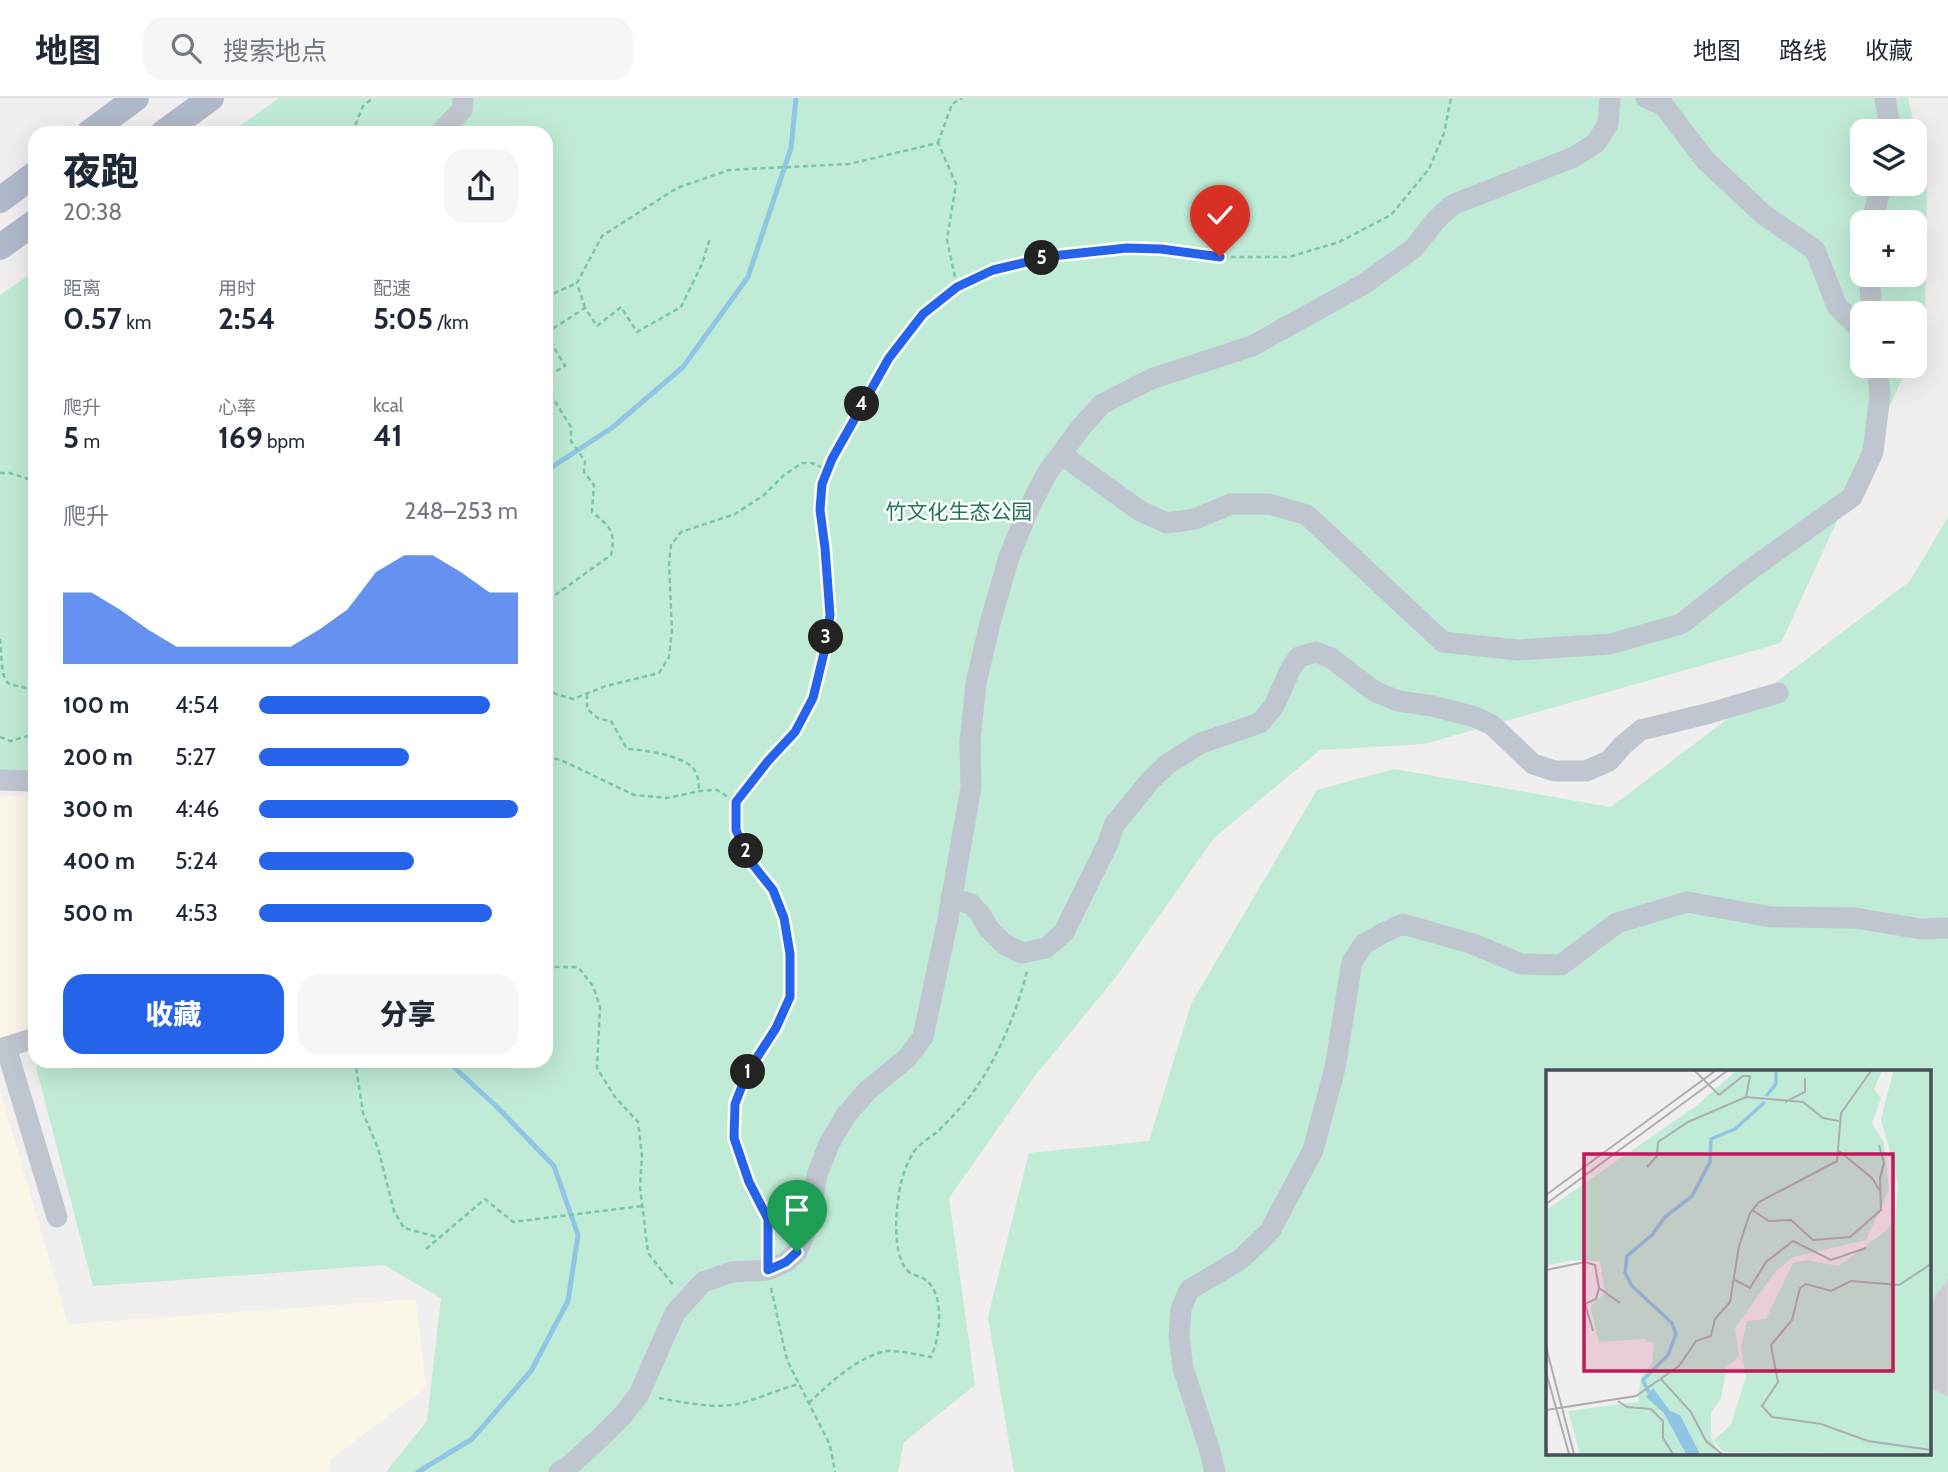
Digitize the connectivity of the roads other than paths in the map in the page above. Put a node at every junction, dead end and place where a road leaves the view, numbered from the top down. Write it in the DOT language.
graph roads {
  1 [pos="136,98"];
  2 [pos="211,98"];
  3 [pos="463,98"];
  4 [pos="1610,98"];
  5 [pos="1646,98"];
  6 [pos="1885,98"];
  7 [pos="1889,119"];
  8 [pos="98,126"];
  9 [pos="173,126"];
  10 [pos="447,126"];
  11 [pos="28,179"];
  12 [pos="0,200"];
  13 [pos="28,227"];
  14 [pos="0,247"];
  15 [pos="1850,318"];
  16 [pos="1878,378"];
  17 [pos="1061,454"];
  18 [pos="1778,693"];
  19 [pos="0,780"];
  20 [pos="28,781"];
  21 [pos="951,897"];
  22 [pos="1948,928"];
  23 [pos="28,1040"];
  24 [pos="57,1217"];
  25 [pos="559,1472"];
  26 [pos="1215,1472"];
  1 -- 8 [label="main road"];
  2 -- 9 [label="main road"];
  3 -- 10 [label="street"];
  4 -- 17 [label="street"];
  5 -- 15 [label="street"];
  6 -- 7 [label="street"];
  11 -- 12 [label="main road"];
  13 -- 14 [label="main road"];
  16 -- 17 [label="street"];
  17 -- 21 [label="street"];
  18 -- 21 [label="street"];
  19 -- 20 [label="street"];
  21 -- 25 [label="street"];
  22 -- 26 [label="street"];
  23 -- 24 [label="street"];
}
